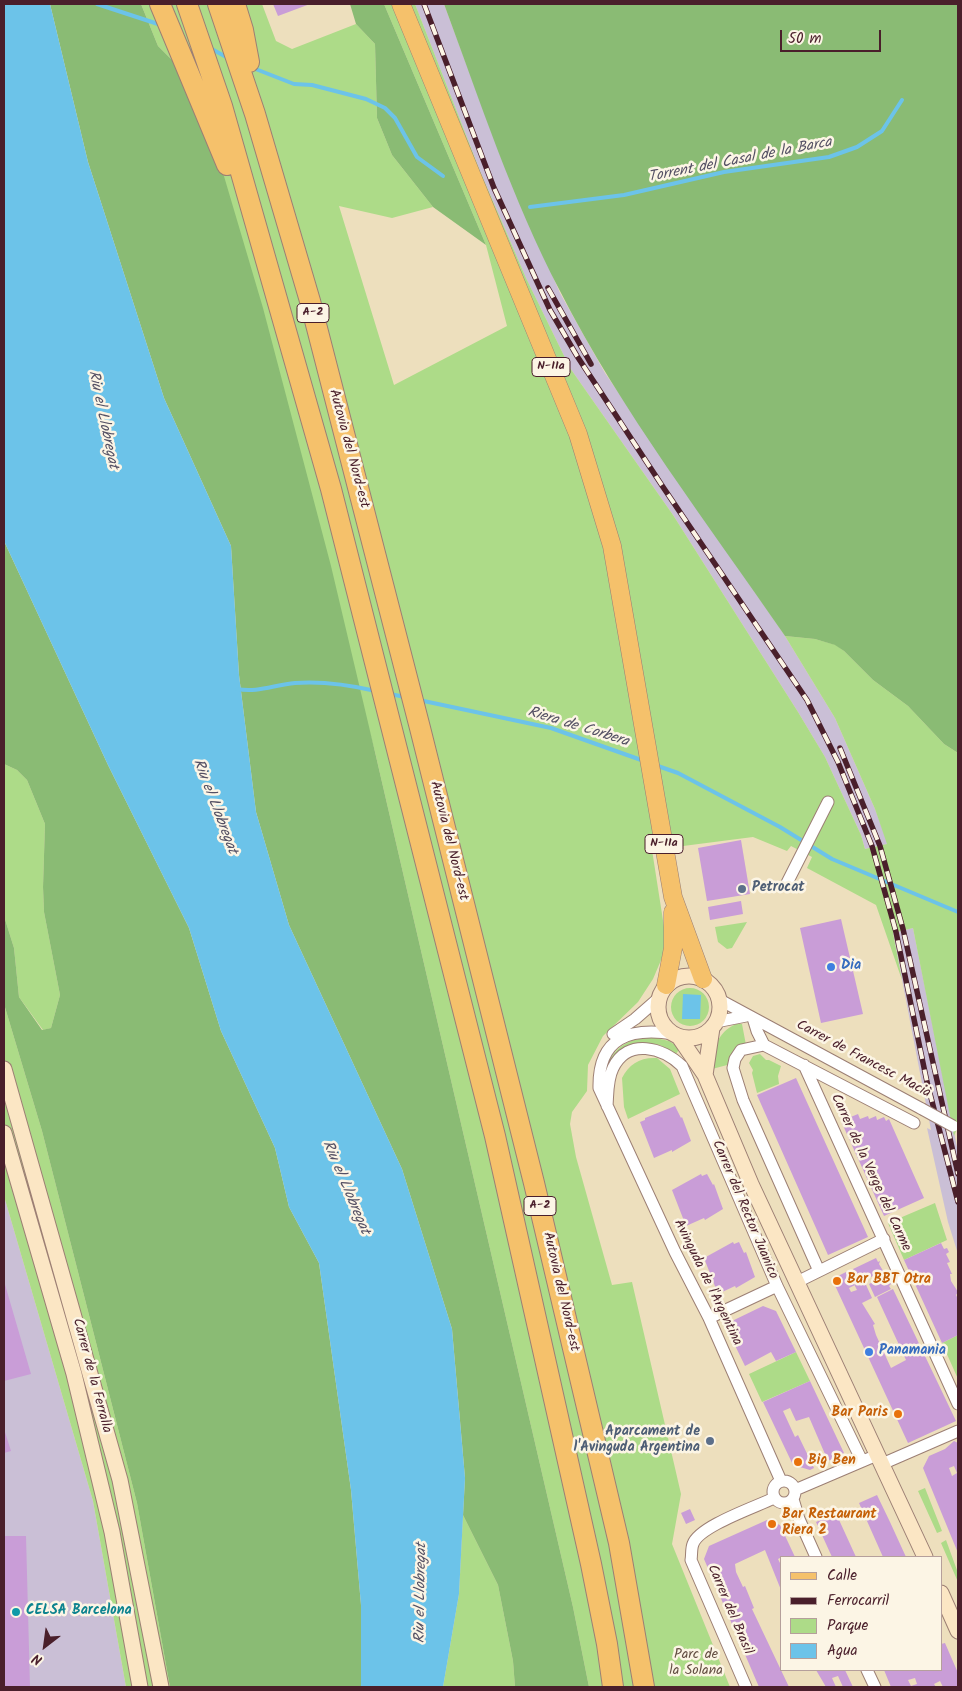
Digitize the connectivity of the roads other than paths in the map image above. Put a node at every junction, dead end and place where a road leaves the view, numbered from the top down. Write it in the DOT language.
graph roads {
  1 [pos="160,4"];
  2 [pos="218,4"];
  3 [pos="234,4"];
  4 [pos="401,4"];
  5 [pos="189,9"];
  6 [pos="236,32"];
  7 [pos="263,250"];
  8 [pos="828,802"];
  9 [pos="787,884"];
  10 [pos="673,897"];
  11 [pos="703,979"];
  12 [pos="663,992"];
  13 [pos="720,1000"];
  14 [pos="750,1017"];
  15 [pos="714,1025"];
  16 [pos="676,1036"];
  17 [pos="764,1045"];
  18 [pos="804,1065"];
  19 [pos="4,1069"];
  20 [pos="704,1075"];
  21 [pos="606,1100"];
  22 [pos="914,1122"];
  23 [pos="956,1128"];
  24 [pos="4,1132"];
  25 [pos="884,1239"];
  26 [pos="819,1270"];
  27 [pos="797,1282"];
  28 [pos="777,1286"];
  29 [pos="709,1318"];
  30 [pos="958,1404"];
  31 [pos="958,1431"];
  32 [pos="880,1460"];
  33 [pos="862,1461"];
  34 [pos="781,1481"];
  35 [pos="794,1494"];
  36 [pos="774,1498"];
  37 [pos="816,1556"];
  38 [pos="924,1556"];
  39 [pos="942,1595"];
  40 [pos="958,1631"];
  41 [pos="867,1671"];
  42 [pos="140,1687"];
  43 [pos="161,1687"];
  44 [pos="613,1687"];
  45 [pos="644,1687"];
  46 [pos="746,1687"];
  47 [pos="875,1687"];
  1 -- 7 [label="highway"];
  2 -- 6 [label="highway"];
  3 -- 6 [label="highway"];
  4 -- 10 [label="main road, N-IIa"];
  5 -- 7 [label="highway, Autovia del Nord-est / A-2"];
  6 -- 45 [label="highway, Autovia del Nord-est / A-2"];
  7 -- 44 [label="highway, Autovia del Nord-est / A-2"];
  8 -- 9 [label="street"];
  10 -- 11 [label="main road, N-IIa"];
  10 -- 12 [label="main road, N-IIa"];
  11 -- 12 [label="street"];
  11 -- 13 [label="street, N-IIa"];
  12 -- 16 [label="street, N-IIa"];
  12 -- 21 [label="street, Avinguda de l'Argentina"];
  13 -- 14 [label="street, Carrer de Francesc Macià"];
  13 -- 15 [label="street"];
  14 -- 15 [label="street"];
  14 -- 17 [label="street"];
  14 -- 23 [label="street, Carrer de Francesc Macià, bridge"];
  15 -- 16 [label="street"];
  15 -- 20 [label="street"];
  16 -- 20 [label="street, Carrer del Rector Juanico"];
  16 -- 21 [label="street, Avinguda de l'Argentina"];
  17 -- 18 [label="street"];
  17 -- 26 [label="street"];
  18 -- 22 [label="street"];
  18 -- 25 [label="street, Carrer de la Verge del Carme"];
  19 -- 43 [label="street, Carrer de la Ferralla"];
  20 -- 27 [label="street, Carrer del Rector Juanico"];
  21 -- 28 [label="street, Carrer del Rector Juanico"];
  21 -- 29 [label="street, Avinguda de l'Argentina"];
  24 -- 42 [label="street, Carrer de la Ferralla"];
  25 -- 26 [label="street"];
  25 -- 30 [label="street, Carrer de la Verge del Carme"];
  26 -- 27 [label="street"];
  27 -- 32 [label="street, Carrer del Rector Juanico"];
  28 -- 29 [label="street"];
  28 -- 33 [label="street, Carrer del Rector Juanico"];
  29 -- 34 [label="street, Avinguda de l'Argentina"];
  31 -- 32 [label="street"];
  32 -- 33 [label="street"];
  32 -- 38 [label="street, Carrer del Rector Juanico"];
  33 -- 35 [label="street"];
  34 -- 35 [label="street"];
  34 -- 36 [label="street"];
  35 -- 36 [label="street"];
  35 -- 37 [label="street"];
  36 -- 46 [label="street, Carrer del Brasil"];
  39 -- 40 [label="street"];
  41 -- 47 [label="street"];
}
